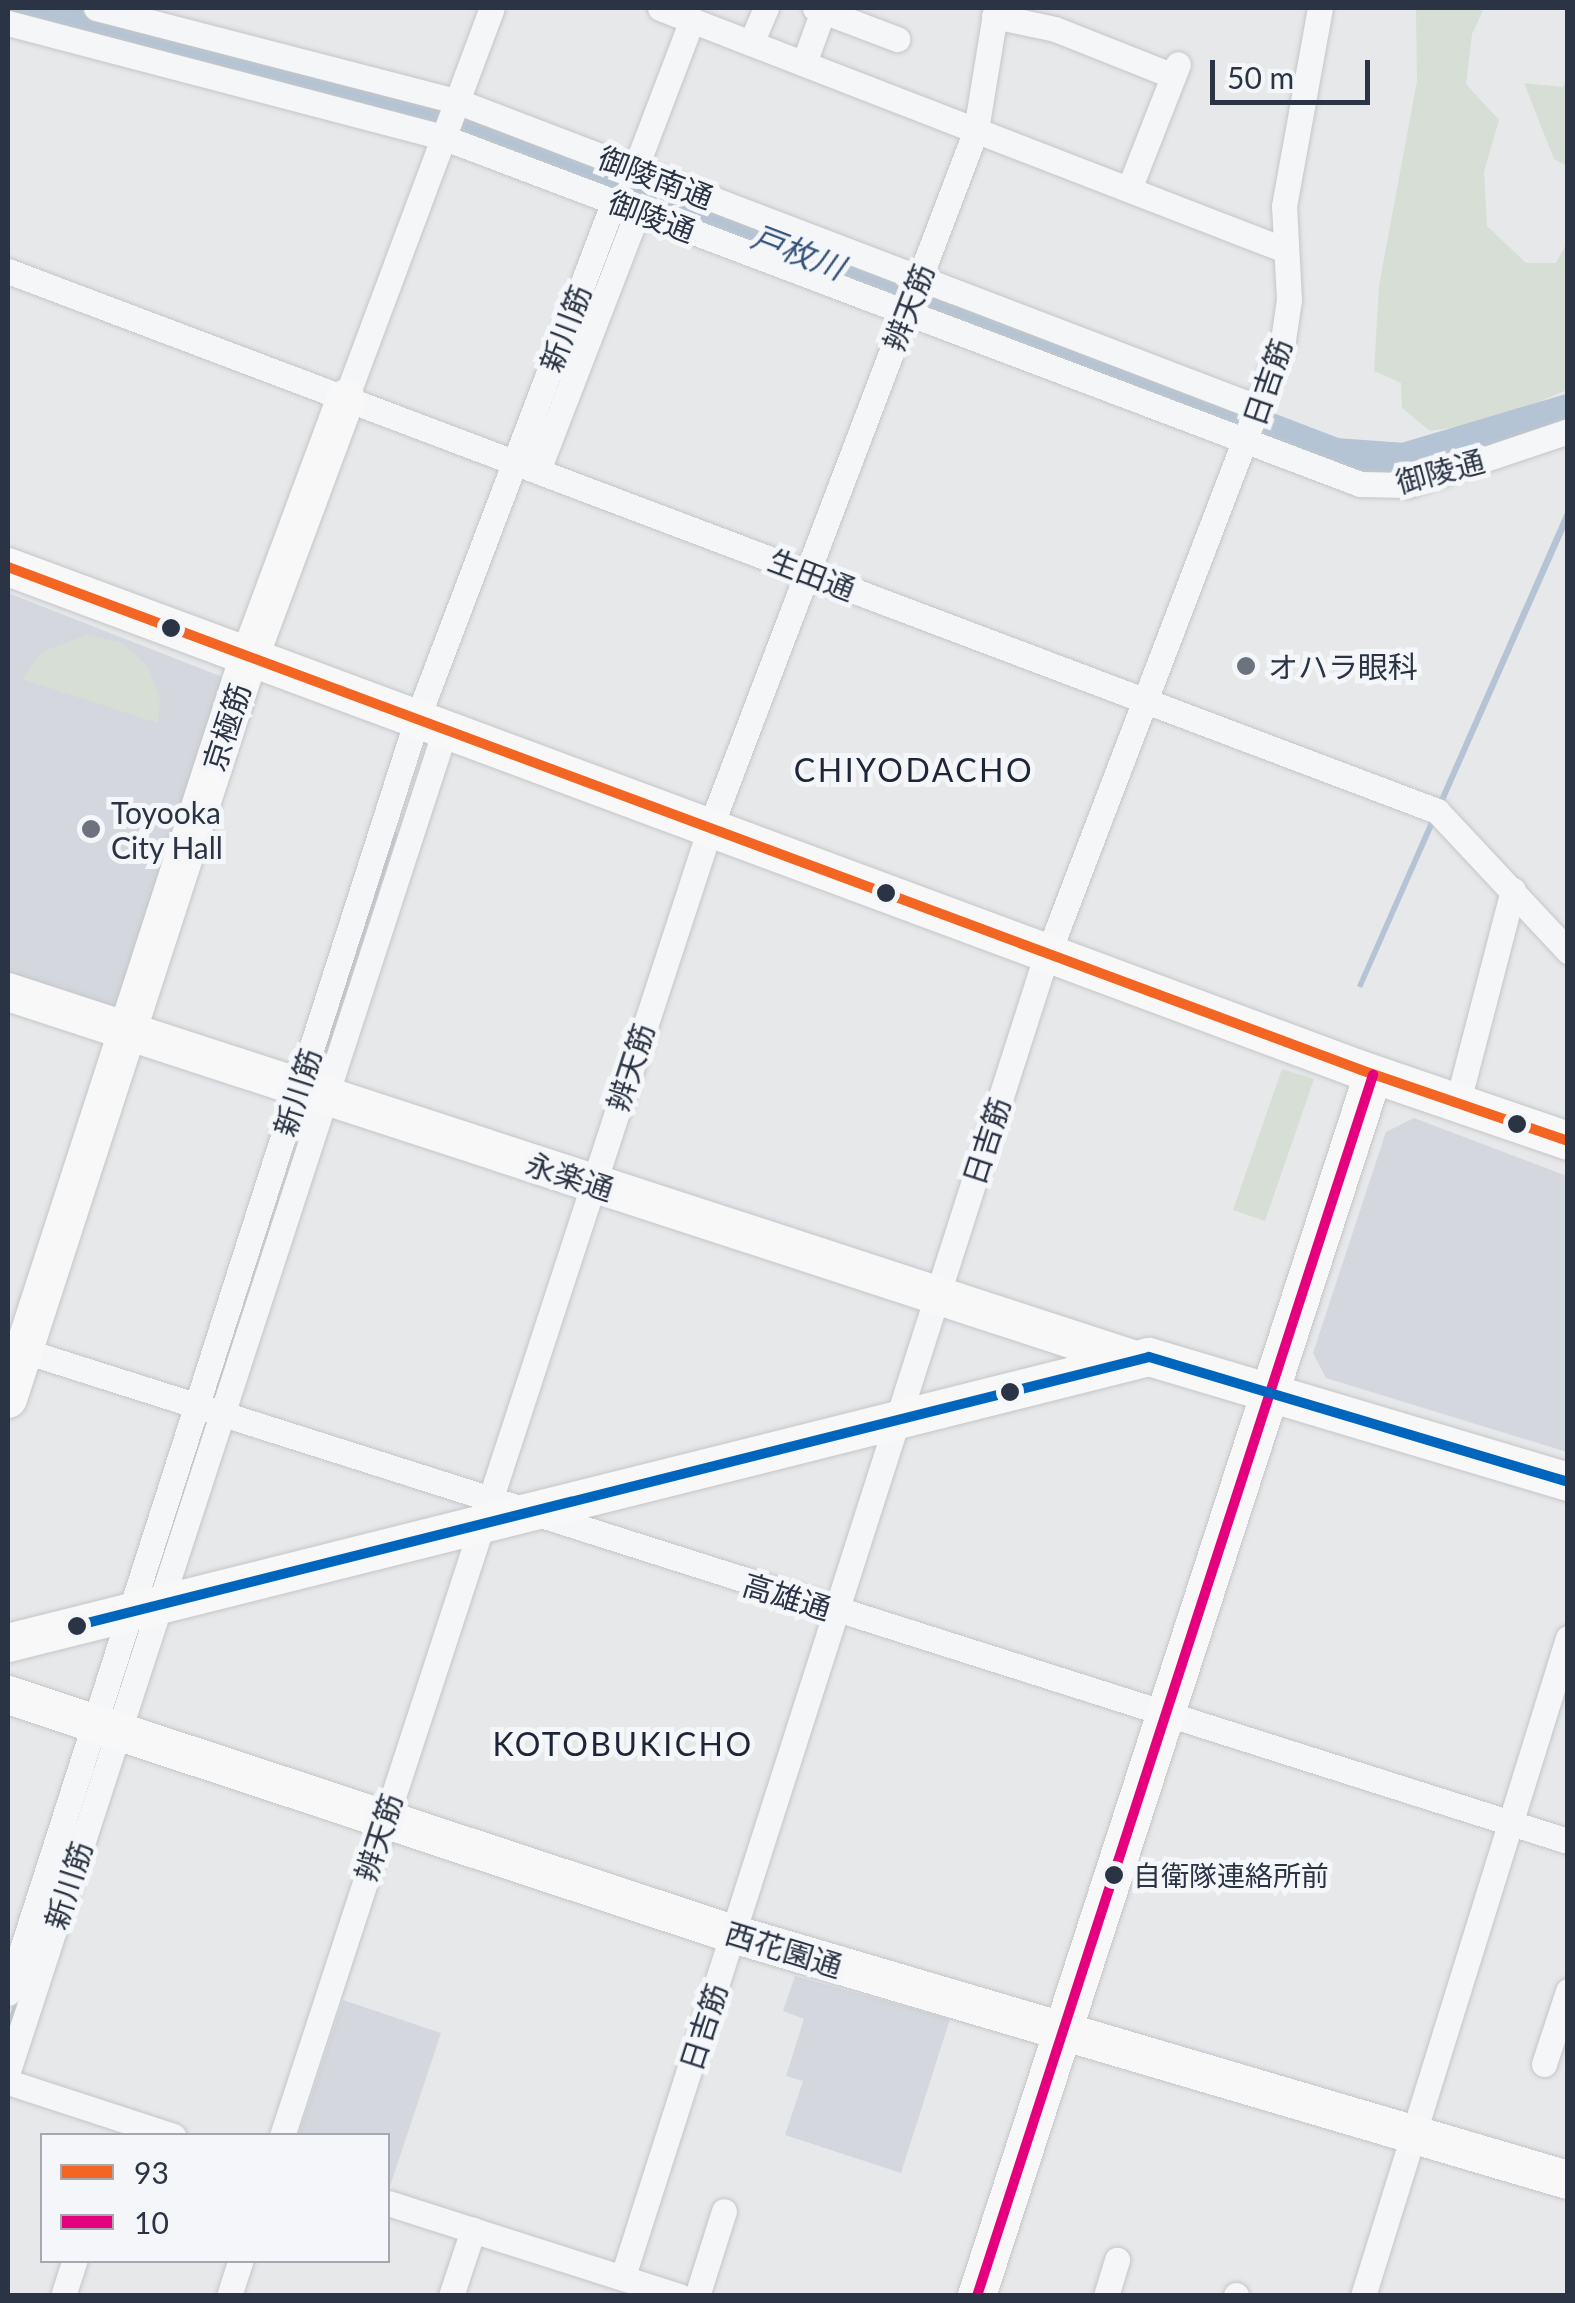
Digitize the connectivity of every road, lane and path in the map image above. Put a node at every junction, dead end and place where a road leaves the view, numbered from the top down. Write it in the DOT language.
graph roads {
  1 [pos="96,8"];
  2 [pos="492,8"];
  3 [pos="660,8"];
  4 [pos="766,8"];
  5 [pos="821,8"];
  6 [pos="1320,8"];
  7 [pos="995,12"];
  8 [pos="692,20"];
  9 [pos="8,23"];
  10 [pos="897,39"];
  11 [pos="752,43"];
  12 [pos="804,63"];
  13 [pos="452,120"];
  14 [pos="976,130"];
  15 [pos="635,169"];
  16 [pos="1129,190"];
  17 [pos="626,206"];
  18 [pos="1285,250"];
  19 [pos="8,271"];
  20 [pos="913,295"];
  21 [pos="346,398"];
  22 [pos="1253,425"];
  23 [pos="1568,431"];
  24 [pos="514,461"];
  25 [pos="538,470"];
  26 [pos="8,567"];
  27 [pos="807,572"];
  28 [pos="249,657"];
  29 [pos="1147,701"];
  30 [pos="431,724"];
  31 [pos="710,828"];
  32 [pos="1513,890"];
  33 [pos="1568,951"];
  34 [pos="1048,954"];
  35 [pos="8,992"];
  36 [pos="127,1030"];
  37 [pos="1374,1075"];
  38 [pos="311,1091"];
  39 [pos="1457,1105"];
  40 [pos="1567,1139"];
  41 [pos="592,1183"];
  42 [pos="937,1296"];
  43 [pos="16,1348"];
  44 [pos="1132,1360"];
  45 [pos="1271,1391"];
  46 [pos="8,1399"];
  47 [pos="209,1409"];
  48 [pos="897,1419"];
  49 [pos="1568,1482"];
  50 [pos="484,1512"];
  51 [pos="524,1513"];
  52 [pos="145,1608"];
  53 [pos="838,1612"];
  54 [pos="1568,1638"];
  55 [pos="8,1643"];
  56 [pos="8,1695"];
  57 [pos="1166,1714"];
  58 [pos="106,1729"];
  59 [pos="384,1819"];
  60 [pos="1510,1822"];
  61 [pos="1568,1841"];
  62 [pos="733,1934"];
  63 [pos="1568,1990"];
  64 [pos="8,1993"];
  65 [pos="1063,2032"];
  66 [pos="1544,2064"];
  67 [pos="8,2071"];
  68 [pos="8,2082"];
  69 [pos="118,2127"];
  70 [pos="155,2133"];
  71 [pos="283,2133"];
  72 [pos="1413,2133"];
  73 [pos="1568,2180"];
  74 [pos="390,2204"];
  75 [pos="724,2211"];
  76 [pos="473,2230"];
  77 [pos="1117,2260"];
  78 [pos="73,2263"];
  79 [pos="240,2263"];
  80 [pos="623,2276"];
  81 [pos="64,2293"];
  82 [pos="229,2296"];
  83 [pos="452,2296"];
  84 [pos="680,2296"];
  85 [pos="697,2296"];
  86 [pos="977,2296"];
  87 [pos="1106,2296"];
  88 [pos="1363,2296"];
  1 -- 13 [label="street, 御陵南通"];
  2 -- 13 [label="street, 京極筋"];
  3 -- 8 [label="street"];
  4 -- 11 [label="street"];
  5 -- 10 [label="street"];
  5 -- 12 [label="street"];
  6 -- 18 [label="street, 日吉筋"];
  7 -- 14 [label="street, 辨天筋"];
  7 -- 16 [label="street"];
  8 -- 11 [label="street"];
  8 -- 15 [label="street"];
  9 -- 13 [label="street, 御陵通"];
  11 -- 12 [label="street"];
  12 -- 14 [label="street"];
  13 -- 15 [label="street, 御陵南通"];
  13 -- 17 [label="street, 御陵通"];
  13 -- 21 [label="street, 京極筋"];
  14 -- 16 [label="street"];
  14 -- 20 [label="street, 辨天筋"];
  15 -- 20 [label="street, 御陵南通"];
  16 -- 18 [label="street"];
  17 -- 20 [label="street, 御陵通"];
  17 -- 24 [label="street, 新川筋"];
  17 -- 25 [label="street"];
  18 -- 22 [label="street, 日吉筋"];
  19 -- 21 [label="street, 生田通"];
  20 -- 22 [label="street, 御陵通"];
  20 -- 22 [label="street, 御陵南通"];
  20 -- 27 [label="street, 辨天筋"];
  21 -- 24 [label="street, 生田通"];
  21 -- 28 [label="street, 京極筋"];
  22 -- 23 [label="street, 御陵通"];
  22 -- 29 [label="street, 日吉筋"];
  24 -- 25 [label="street, 生田通"];
  24 -- 30 [label="street, 新川筋"];
  25 -- 27 [label="street, 生田通"];
  26 -- 28 [label="street"];
  27 -- 29 [label="street, 生田通"];
  27 -- 31 [label="street, 辨天筋"];
  28 -- 30 [label="street"];
  28 -- 36 [label="street, 京極筋"];
  29 -- 32 [label="street, 生田通"];
  29 -- 34 [label="street, 日吉筋"];
  30 -- 31 [label="street"];
  30 -- 38 [label="street, 新川筋"];
  31 -- 34 [label="street"];
  31 -- 41 [label="street, 辨天筋"];
  32 -- 33 [label="street, 生田通"];
  32 -- 39 [label="street"];
  34 -- 37 [label="street"];
  34 -- 42 [label="street, 日吉筋"];
  35 -- 36 [label="street, 永楽通"];
  36 -- 38 [label="street, 永楽通"];
  36 -- 43 [label="street, 京極筋"];
  37 -- 39 [label="street"];
  37 -- 45 [label="street"];
  38 -- 41 [label="street, 永楽通"];
  38 -- 47 [label="street, 新川筋"];
  39 -- 40 [label="street"];
  41 -- 42 [label="street, 永楽通"];
  41 -- 50 [label="street, 辨天筋"];
  42 -- 44 [label="street, 永楽通"];
  42 -- 48 [label="street, 日吉筋"];
  43 -- 46 [label="street, 京極筋"];
  43 -- 47 [label="street"];
  44 -- 45 [label="street"];
  44 -- 48 [label="street"];
  45 -- 49 [label="street"];
  45 -- 57 [label="street"];
  47 -- 50 [label="street"];
  47 -- 52 [label="street, 新川筋"];
  48 -- 51 [label="street"];
  48 -- 53 [label="street, 日吉筋"];
  50 -- 51 [label="street"];
  50 -- 52 [label="street"];
  50 -- 59 [label="street, 辨天筋"];
  51 -- 53 [label="street, 高雄通"];
  52 -- 55 [label="street"];
  52 -- 58 [label="street, 新川筋"];
  53 -- 57 [label="street, 高雄通"];
  53 -- 62 [label="street, 日吉筋"];
  54 -- 60 [label="street"];
  56 -- 58 [label="street, 西花園通"];
  57 -- 60 [label="street, 高雄通"];
  57 -- 65 [label="street"];
  58 -- 59 [label="street, 西花園通"];
  58 -- 64 [label="street, 新川筋"];
  58 -- 67 [label="street, 新川筋"];
  59 -- 62 [label="street, 西花園通"];
  59 -- 71 [label="street, 辨天筋"];
  60 -- 61 [label="street, 高雄通"];
  60 -- 72 [label="street"];
  62 -- 65 [label="street, 西花園通"];
  62 -- 80 [label="street, 日吉筋"];
  63 -- 66 [label="street"];
  65 -- 72 [label="street, 西花園通"];
  65 -- 86 [label="street"];
  68 -- 69 [label="street"];
  69 -- 70 [label="street"];
  72 -- 73 [label="street, 西花園通"];
  72 -- 88 [label="street"];
  74 -- 76 [label="street"];
  75 -- 85 [label="street"];
  76 -- 80 [label="street"];
  76 -- 83 [label="street"];
  77 -- 87 [label="street"];
  78 -- 81 [label="street"];
  79 -- 82 [label="street"];
  80 -- 84 [label="street"];
}
